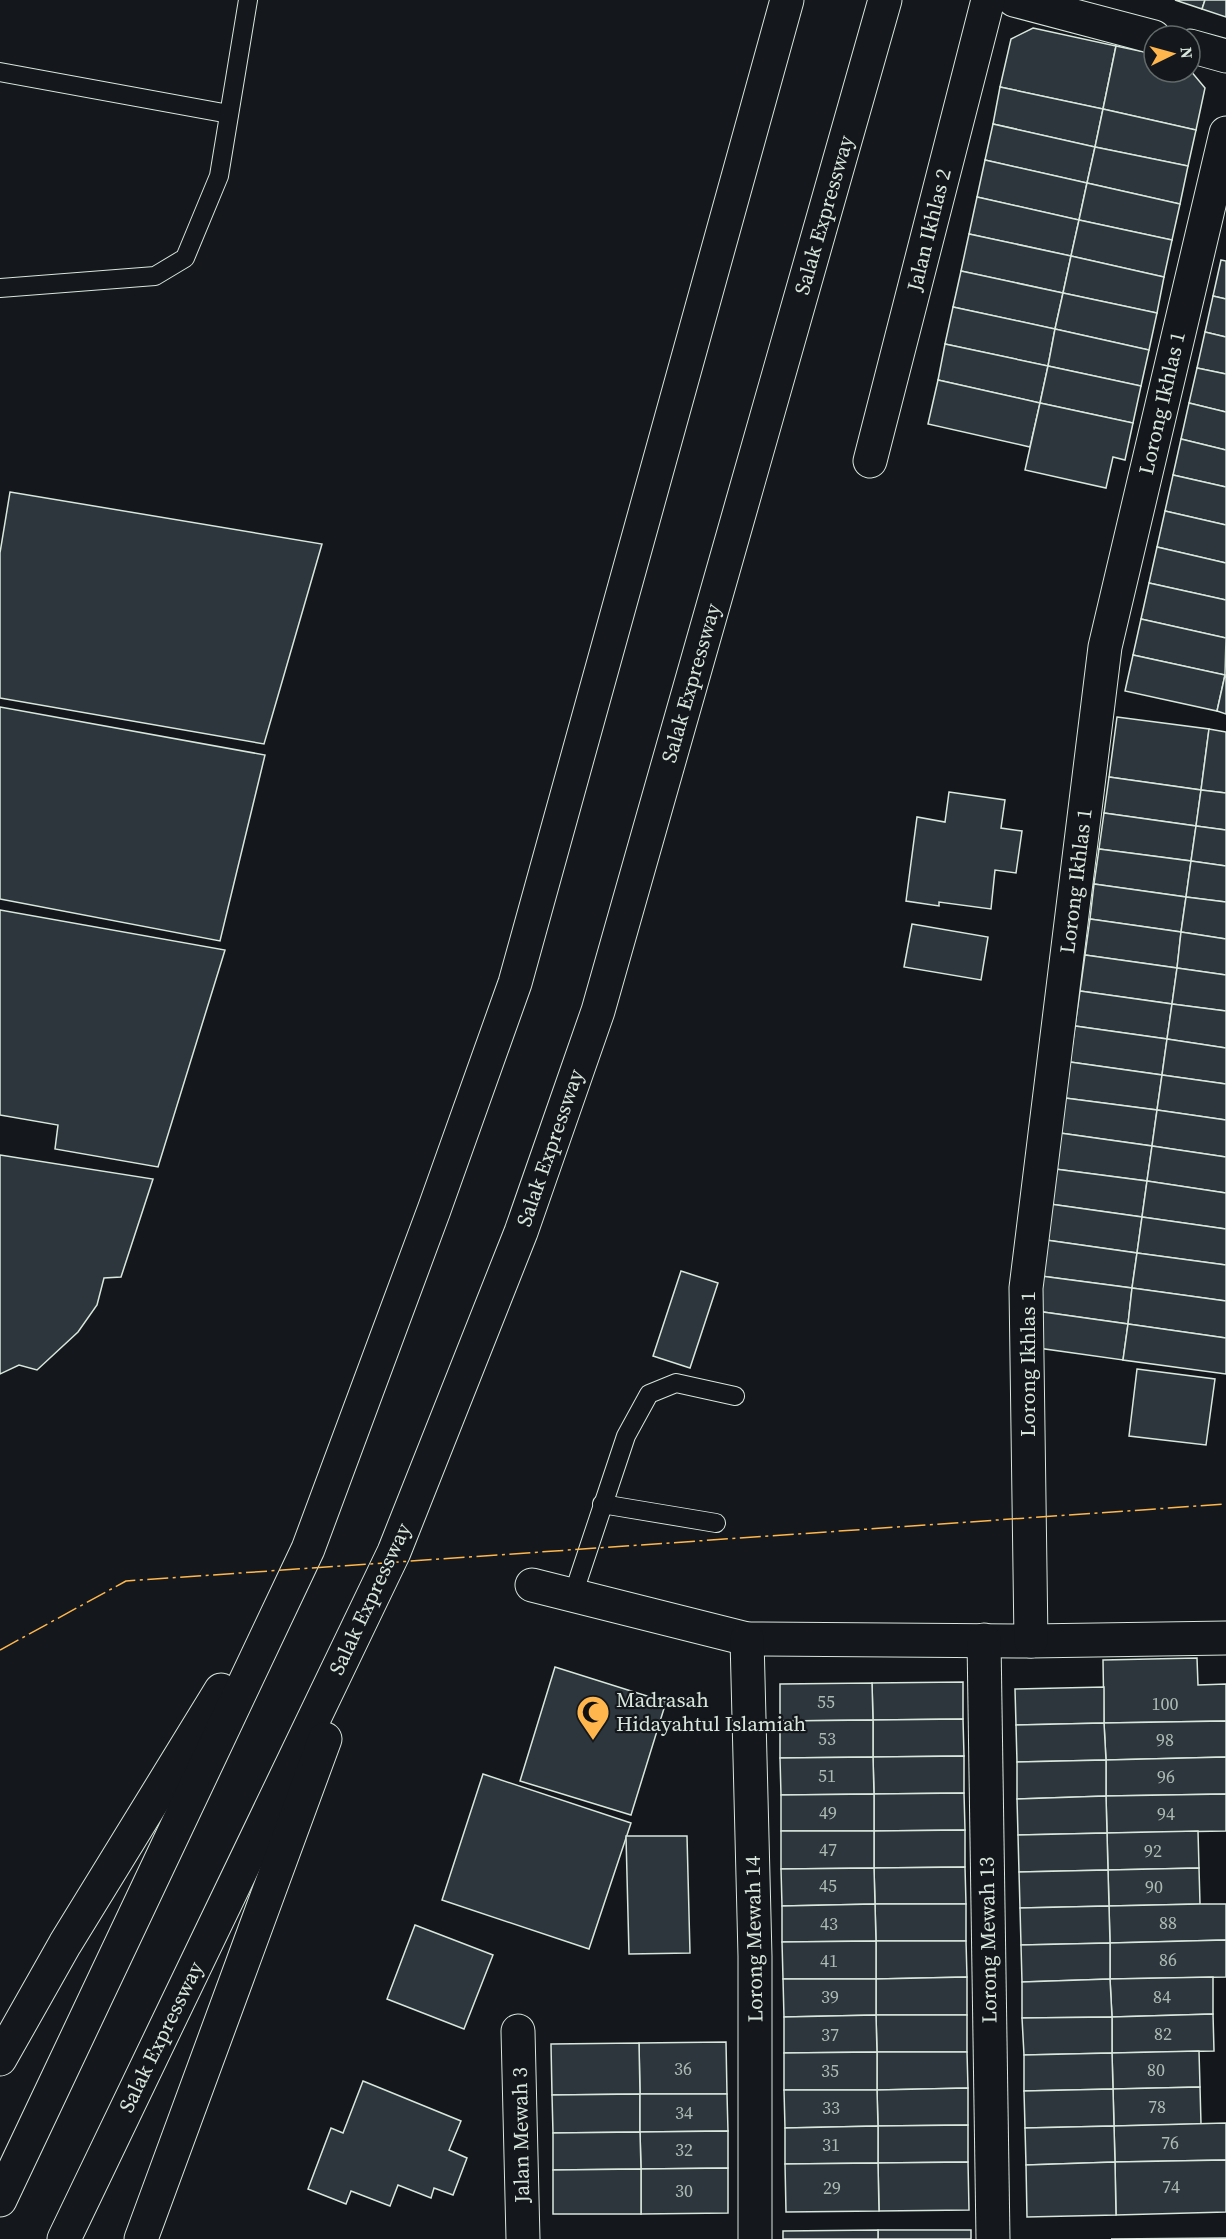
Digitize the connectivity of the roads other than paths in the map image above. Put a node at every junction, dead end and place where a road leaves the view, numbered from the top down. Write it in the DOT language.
graph roads {
  1 [pos="248,0"];
  2 [pos="787,0"];
  3 [pos="885,0"];
  4 [pos="988,0"];
  5 [pos="1014,0"];
  6 [pos="1142,34"];
  7 [pos="1202,49"];
  8 [pos="1226,56"];
  9 [pos="0,72"];
  10 [pos="229,114"];
  11 [pos="1226,134"];
  12 [pos="0,288"];
  13 [pos="870,461"];
  14 [pos="735,1396"];
  15 [pos="602,1504"];
  16 [pos="716,1523"];
  17 [pos="308,1548"];
  18 [pos="394,1552"];
  19 [pos="532,1585"];
  20 [pos="573,1595"];
  21 [pos="1226,1638"];
  22 [pos="747,1639"];
  23 [pos="984,1640"];
  24 [pos="1031,1641"];
  25 [pos="518,2031"];
  26 [pos="0,2059"];
  27 [pos="0,2200"];
  28 [pos="64,2239"];
  29 [pos="141,2239"];
  30 [pos="523,2239"];
  31 [pos="755,2239"];
  32 [pos="993,2239"];
  1 -- 10 [label="lane"];
  2 -- 17 [label="main road"];
  3 -- 18 [label="main road, Salak Expressway"];
  4 -- 13 [label="main road, Jalan Ikhlas 2"];
  5 -- 6 [label="main road"];
  7 -- 8 [label="main road"];
  9 -- 10 [label="lane"];
  10 -- 12 [label="lane"];
  11 -- 24 [label="main road, Lorong Ikhlas 1"];
  14 -- 15 [label="lane"];
  15 -- 16 [label="lane"];
  15 -- 20 [label="lane"];
  17 -- 26 [label="main road"];
  17 -- 27 [label="main road"];
  18 -- 28 [label="main road, Salak Expressway"];
  18 -- 29 [label="main road"];
  19 -- 20 [label="main road"];
  20 -- 22 [label="main road"];
  21 -- 24 [label="main road"];
  22 -- 23 [label="main road"];
  22 -- 31 [label="main road, Lorong Mewah 14"];
  23 -- 24 [label="main road"];
  23 -- 32 [label="main road, Lorong Mewah 13"];
  25 -- 30 [label="main road, Jalan Mewah 3"];
}
